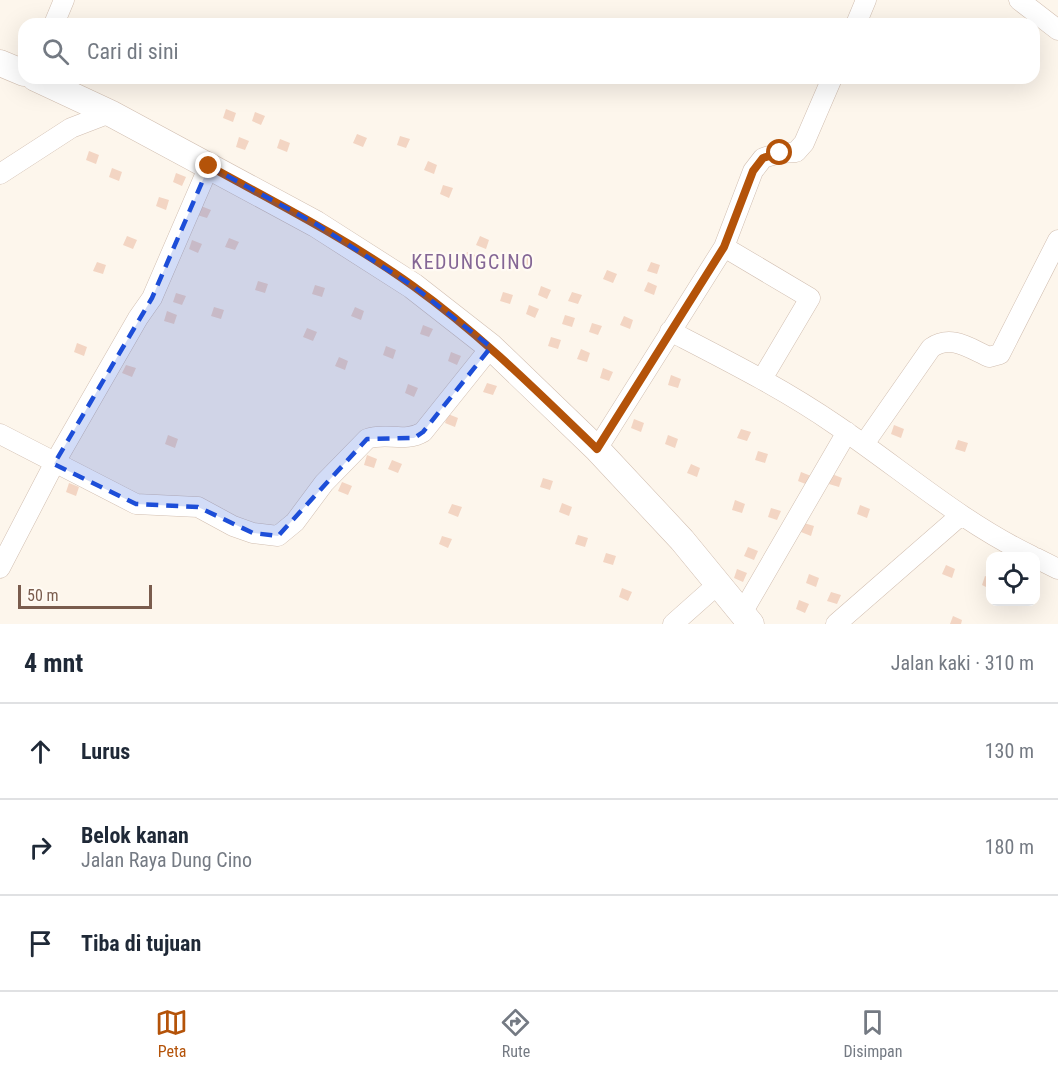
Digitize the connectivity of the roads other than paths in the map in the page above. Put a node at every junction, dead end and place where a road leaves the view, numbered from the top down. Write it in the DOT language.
graph roads {
  1 [pos="64,0"];
  2 [pos="866,0"];
  3 [pos="1019,0"];
  4 [pos="56,18"];
  5 [pos="858,18"];
  6 [pos="1058,30"];
  7 [pos="0,63"];
  8 [pos="18,70"];
  9 [pos="48,84"];
  10 [pos="829,84"];
  11 [pos="110,113"];
  12 [pos="209,166"];
  13 [pos="0,174"];
  14 [pos="1058,240"];
  15 [pos="724,247"];
  16 [pos="670,331"];
  17 [pos="491,347"];
  18 [pos="762,379"];
  19 [pos="847,432"];
  20 [pos="0,434"];
  21 [pos="864,444"];
  22 [pos="597,449"];
  23 [pos="54,464"];
  24 [pos="961,515"];
  25 [pos="1025,552"];
  26 [pos="1040,560"];
  27 [pos="0,568"];
  28 [pos="1058,569"];
  29 [pos="718,584"];
  30 [pos="746,619"];
  31 [pos="673,624"];
  32 [pos="836,624"];
  1 -- 4 [label="street"];
  2 -- 5 [label="street"];
  3 -- 6 [label="street"];
  7 -- 8 [label="street"];
  9 -- 11 [label="street"];
  10 -- 15 [label="street"];
  11 -- 12 [label="street"];
  11 -- 13 [label="street"];
  12 -- 17 [label="street"];
  12 -- 23 [label="street"];
  14 -- 21 [label="street"];
  15 -- 16 [label="street"];
  15 -- 18 [label="street"];
  16 -- 18 [label="street"];
  16 -- 22 [label="street"];
  17 -- 22 [label="street"];
  17 -- 23 [label="street"];
  18 -- 19 [label="street"];
  19 -- 21 [label="street"];
  19 -- 30 [label="street"];
  20 -- 23 [label="street"];
  21 -- 24 [label="street"];
  22 -- 29 [label="street"];
  23 -- 27 [label="street"];
  24 -- 25 [label="street"];
  24 -- 32 [label="street"];
  26 -- 28 [label="street"];
  29 -- 30 [label="street"];
  29 -- 31 [label="street"];
}
